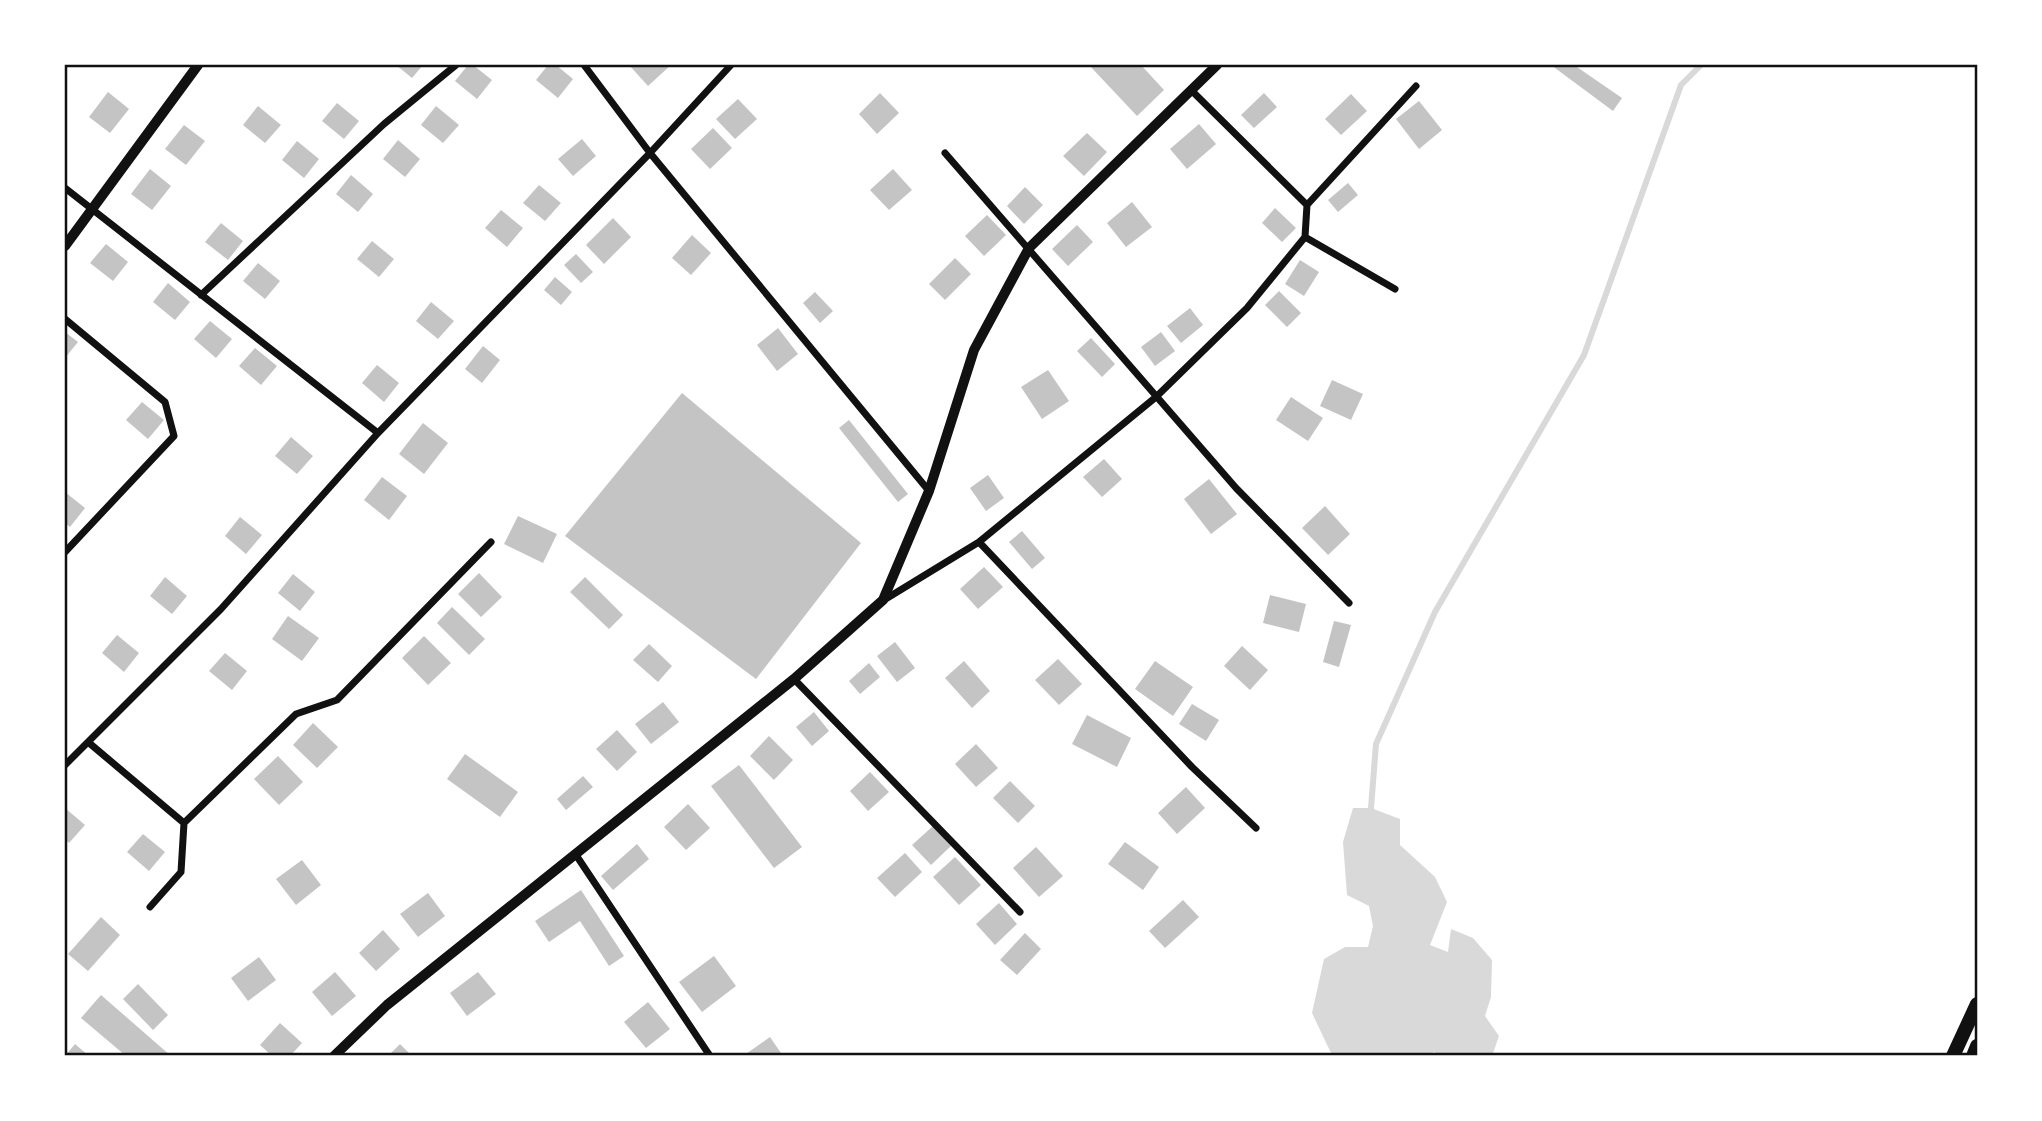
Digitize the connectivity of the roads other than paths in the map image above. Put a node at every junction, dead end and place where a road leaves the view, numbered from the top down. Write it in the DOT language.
graph roads {
  1 [pos="198,65"];
  2 [pos="456,65"];
  3 [pos="584,65"];
  4 [pos="731,65"];
  5 [pos="1217,65"];
  6 [pos="1416,86"];
  7 [pos="1191,90"];
  8 [pos="650,153"];
  9 [pos="945,153"];
  10 [pos="65,188"];
  11 [pos="1307,205"];
  12 [pos="93,210"];
  13 [pos="1305,237"];
  14 [pos="65,246"];
  15 [pos="1029,248"];
  16 [pos="1395,289"];
  17 [pos="201,295"];
  18 [pos="65,319"];
  19 [pos="1156,397"];
  20 [pos="378,433"];
  21 [pos="929,491"];
  22 [pos="491,542"];
  23 [pos="979,542"];
  24 [pos="65,552"];
  25 [pos="883,600"];
  26 [pos="1349,603"];
  27 [pos="794,679"];
  28 [pos="88,742"];
  29 [pos="65,765"];
  30 [pos="184,823"];
  31 [pos="1256,828"];
  32 [pos="576,855"];
  33 [pos="150,906"];
  34 [pos="1020,912"];
  35 [pos="1977,1004"];
  36 [pos="1977,1046"];
  37 [pos="334,1056"];
  38 [pos="710,1056"];
  39 [pos="1953,1056"];
  40 [pos="1973,1056"];
  1 -- 12 [label="street"];
  2 -- 17 [label="street"];
  3 -- 8 [label="street"];
  4 -- 8 [label="street"];
  5 -- 7 [label="street"];
  6 -- 11 [label="street"];
  7 -- 11 [label="street"];
  7 -- 15 [label="street"];
  8 -- 20 [label="street"];
  8 -- 21 [label="street"];
  9 -- 15 [label="street"];
  10 -- 12 [label="street"];
  11 -- 13 [label="street"];
  12 -- 14 [label="street"];
  12 -- 17 [label="street"];
  13 -- 16 [label="street"];
  13 -- 19 [label="street"];
  15 -- 19 [label="street"];
  15 -- 21 [label="street"];
  17 -- 20 [label="street"];
  18 -- 24 [label="street"];
  19 -- 23 [label="street"];
  19 -- 26 [label="street"];
  20 -- 28 [label="street"];
  21 -- 25 [label="street"];
  22 -- 30 [label="street"];
  23 -- 25 [label="street"];
  23 -- 31 [label="street"];
  25 -- 27 [label="street"];
  27 -- 32 [label="street"];
  27 -- 34 [label="street"];
  28 -- 29 [label="street"];
  28 -- 30 [label="street"];
  30 -- 33 [label="street"];
  32 -- 37 [label="street"];
  32 -- 38 [label="street"];
  35 -- 39 [label="highway"];
  36 -- 40 [label="highway"];
}
